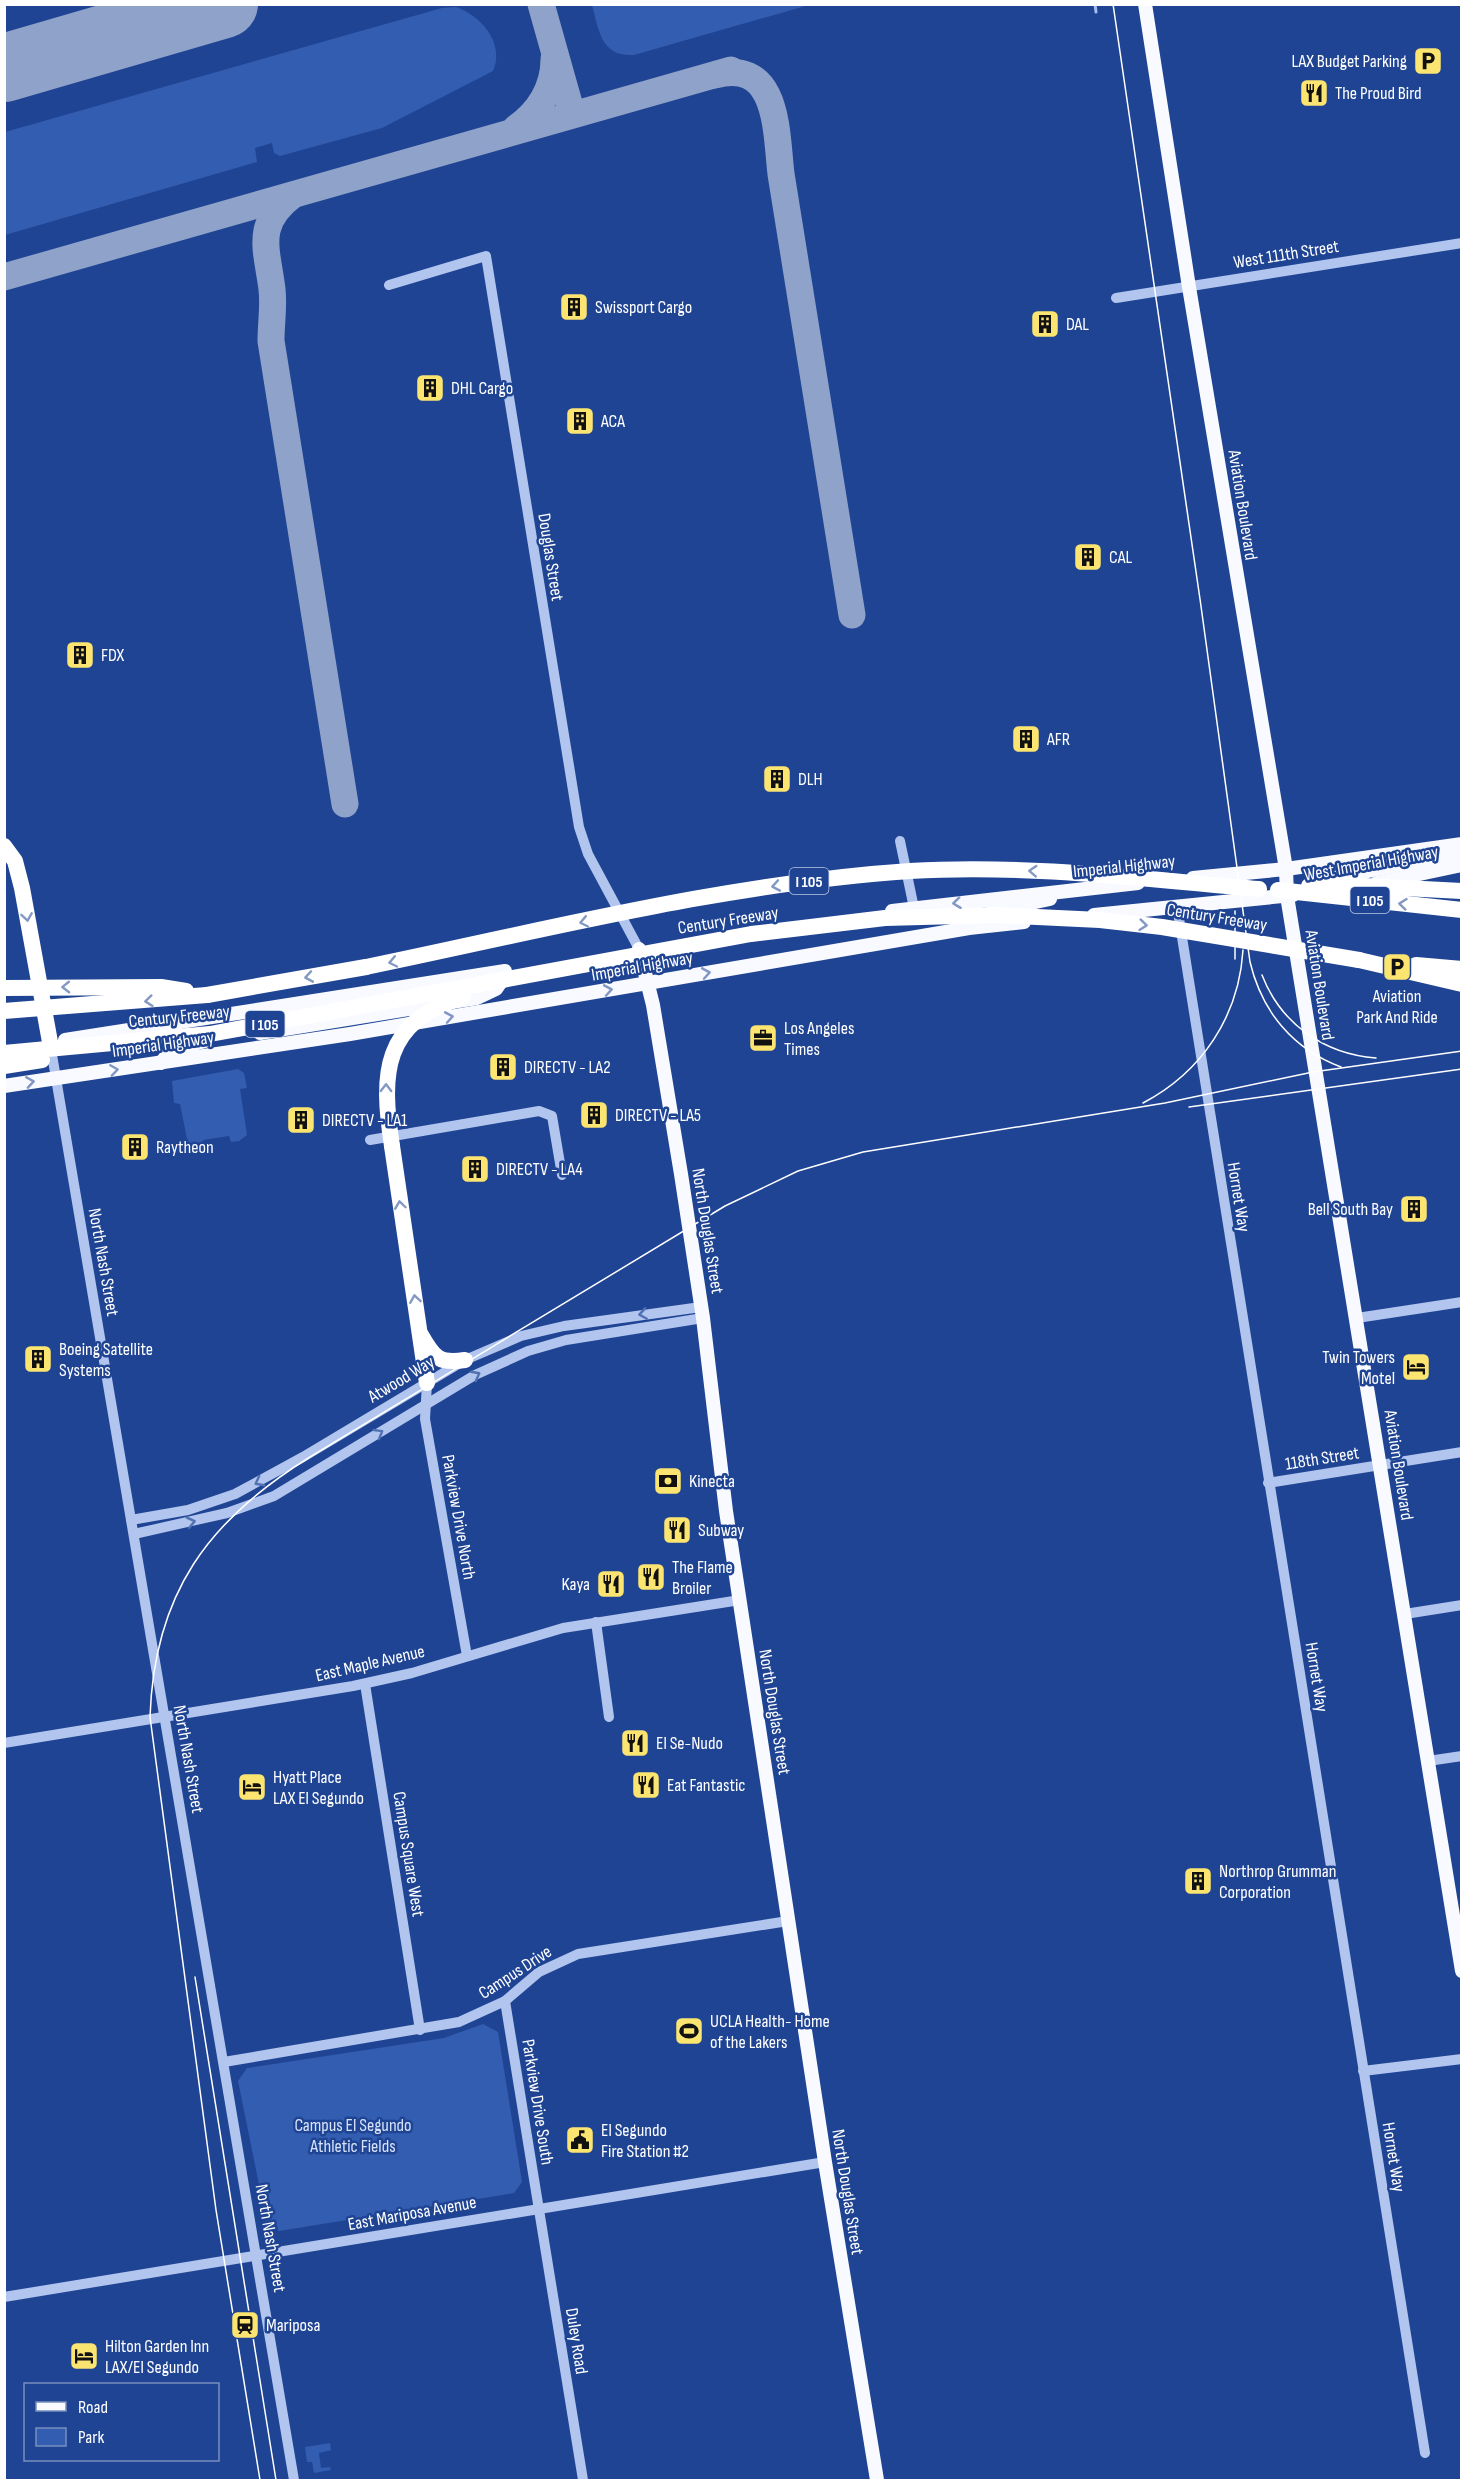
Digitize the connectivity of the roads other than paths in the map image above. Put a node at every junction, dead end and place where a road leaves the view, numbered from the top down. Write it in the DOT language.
graph roads {
  1 [pos="1145,4"];
  2 [pos="1461,243"];
  3 [pos="388,285"];
  4 [pos="1189,287"];
  5 [pos="1116,298"];
  6 [pos="900,841"];
  7 [pos="1461,844"];
  8 [pos="4,846"];
  9 [pos="1461,852"];
  10 [pos="1461,865"];
  11 [pos="1286,869"];
  12 [pos="1077,889"];
  13 [pos="1461,891"];
  14 [pos="1283,893"];
  15 [pos="1177,906"];
  16 [pos="914,908"];
  17 [pos="1461,910"];
  18 [pos="913,938"];
  19 [pos="639,949"];
  20 [pos="1359,960"];
  21 [pos="1461,969"];
  22 [pos="508,971"];
  23 [pos="524,978"];
  24 [pos="648,983"];
  25 [pos="1461,984"];
  26 [pos="4,988"];
  27 [pos="207,995"];
  28 [pos="344,998"];
  29 [pos="4,1011"];
  30 [pos="348,1019"];
  31 [pos="210,1034"];
  32 [pos="350,1034"];
  33 [pos="50,1042"];
  34 [pos="4,1051"];
  35 [pos="161,1063"];
  36 [pos="4,1066"];
  37 [pos="56,1078"];
  38 [pos="4,1086"];
  39 [pos="370,1140"];
  40 [pos="562,1175"];
  41 [pos="1461,1302"];
  42 [pos="702,1313"];
  43 [pos="1357,1318"];
  44 [pos="420,1335"];
  45 [pos="465,1360"];
  46 [pos="427,1383"];
  47 [pos="426,1405"];
  48 [pos="1461,1452"];
  49 [pos="1380,1465"];
  50 [pos="1268,1484"];
  51 [pos="131,1520"];
  52 [pos="134,1534"];
  53 [pos="740,1600"];
  54 [pos="1461,1605"];
  55 [pos="1405,1614"];
  56 [pos="596,1622"];
  57 [pos="467,1656"];
  58 [pos="365,1684"];
  59 [pos="609,1717"];
  60 [pos="165,1718"];
  61 [pos="4,1743"];
  62 [pos="1461,1756"];
  63 [pos="1428,1761"];
  64 [pos="1456,1908"];
  65 [pos="788,1921"];
  66 [pos="1461,1971"];
  67 [pos="505,2001"];
  68 [pos="420,2030"];
  69 [pos="1461,2059"];
  70 [pos="224,2062"];
  71 [pos="1363,2072"];
  72 [pos="825,2162"];
  73 [pos="539,2208"];
  74 [pos="257,2256"];
  75 [pos="4,2297"];
  76 [pos="1425,2453"];
  77 [pos="294,2481"];
  78 [pos="583,2481"];
  79 [pos="877,2481"];
  1 -- 4 [label="main road, Aviation Boulevard"];
  2 -- 4 [label="street, West 111th Street"];
  3 -- 19 [label="street, Douglas Street"];
  4 -- 5 [label="street, West 111th Street"];
  4 -- 11 [label="main road, Aviation Boulevard"];
  6 -- 16 [label="street"];
  7 -- 11 [label="main road, West Imperial Highway"];
  8 -- 33 [label="highway, one-way"];
  9 -- 14 [label="main road"];
  10 -- 14 [label="main road, West Imperial Highway"];
  11 -- 12 [label="main road, Imperial Highway"];
  11 -- 14 [label="main road, Aviation Boulevard"];
  12 -- 16 [label="main road, Imperial Highway, one-way"];
  12 -- 18 [label="main road"];
  13 -- 14 [label="highway, bridge"];
  14 -- 15 [label="main road, Imperial Highway"];
  17 -- 14 [label="highway, Century Freeway / I 105, one-way, bridge"];
  14 -- 27 [label="highway, Century Freeway / I 105, one-way, bridge"];
  14 -- 43 [label="main road, Aviation Boulevard"];
  15 -- 18 [label="main road, Imperial Highway"];
  15 -- 50 [label="street, Hornet Way"];
  16 -- 19 [label="main road, Imperial Highway"];
  24 -- 18 [label="main road, Imperial Highway, one-way"];
  19 -- 22 [label="main road, Imperial Highway"];
  19 -- 24 [label="main road, North Douglas Street"];
  20 -- 21 [label="highway, Century Freeway / I 105"];
  23 -- 20 [label="highway, Century Freeway / I 105, one-way, bridge"];
  20 -- 25 [label="highway"];
  22 -- 28 [label="main road, Imperial Highway"];
  22 -- 30 [label="main road"];
  23 -- 31 [label="highway, Century Freeway / I 105, bridge"];
  44 -- 23 [label="highway, one-way, bridge"];
  32 -- 24 [label="main road, Imperial Highway, one-way"];
  24 -- 42 [label="main road, North Douglas Street"];
  27 -- 26 [label="highway, one-way, bridge"];
  27 -- 29 [label="highway, Century Freeway / I 105, one-way, bridge"];
  28 -- 30 [label="street"];
  28 -- 33 [label="main road, Imperial Highway"];
  30 -- 32 [label="street"];
  30 -- 35 [label="main road"];
  31 -- 34 [label="highway, Century Freeway / I 105, bridge"];
  31 -- 36 [label="highway, bridge"];
  32 -- 35 [label="main road, Imperial Highway"];
  33 -- 34 [label="main road, Imperial Highway"];
  33 -- 37 [label="street, North Nash Street"];
  37 -- 35 [label="main road, Imperial Highway, one-way"];
  38 -- 37 [label="main road, Imperial Highway, one-way"];
  37 -- 51 [label="street, North Nash Street"];
  39 -- 40 [label="street"];
  41 -- 43 [label="street"];
  42 -- 45 [label="street, Atwood Way, one-way"];
  47 -- 42 [label="street, Atwood Way, one-way"];
  42 -- 53 [label="main road, North Douglas Street"];
  43 -- 49 [label="main road, Aviation Boulevard"];
  44 -- 45 [label="highway"];
  44 -- 46 [label="highway"];
  45 -- 46 [label="street, Atwood Way"];
  46 -- 47 [label="street, Parkview Drive North"];
  46 -- 51 [label="street, Atwood Way, one-way"];
  52 -- 47 [label="street, Atwood Way, one-way"];
  47 -- 57 [label="street, Parkview Drive North"];
  48 -- 49 [label="street, 118th Street"];
  49 -- 50 [label="street, 118th Street"];
  49 -- 55 [label="main road, Aviation Boulevard"];
  50 -- 71 [label="street, Hornet Way"];
  51 -- 52 [label="street, North Nash Street"];
  52 -- 60 [label="street, North Nash Street"];
  53 -- 56 [label="street, East Maple Avenue"];
  53 -- 65 [label="main road, North Douglas Street"];
  54 -- 55 [label="street"];
  55 -- 63 [label="main road, Aviation Boulevard"];
  56 -- 57 [label="street, East Maple Avenue"];
  56 -- 59 [label="street"];
  57 -- 58 [label="street, East Maple Avenue"];
  58 -- 60 [label="street, East Maple Avenue"];
  58 -- 68 [label="street, Campus Square West"];
  60 -- 61 [label="street, East Maple Avenue"];
  60 -- 70 [label="street, North Nash Street"];
  62 -- 63 [label="street"];
  63 -- 64 [label="main road, Aviation Boulevard"];
  64 -- 66 [label="main road, Aviation Boulevard"];
  65 -- 67 [label="street, Campus Drive"];
  65 -- 72 [label="main road, North Douglas Street"];
  67 -- 68 [label="street, Campus Drive"];
  67 -- 73 [label="street, Parkview Drive South"];
  68 -- 70 [label="street, Campus Drive"];
  69 -- 71 [label="street"];
  70 -- 74 [label="street, North Nash Street"];
  71 -- 76 [label="street, Hornet Way"];
  72 -- 73 [label="street, East Mariposa Avenue"];
  72 -- 79 [label="main road, North Douglas Street"];
  73 -- 74 [label="street, East Mariposa Avenue"];
  73 -- 78 [label="street, Duley Road"];
  74 -- 75 [label="street, East Mariposa Avenue"];
  74 -- 77 [label="street, North Nash Street"];
}
